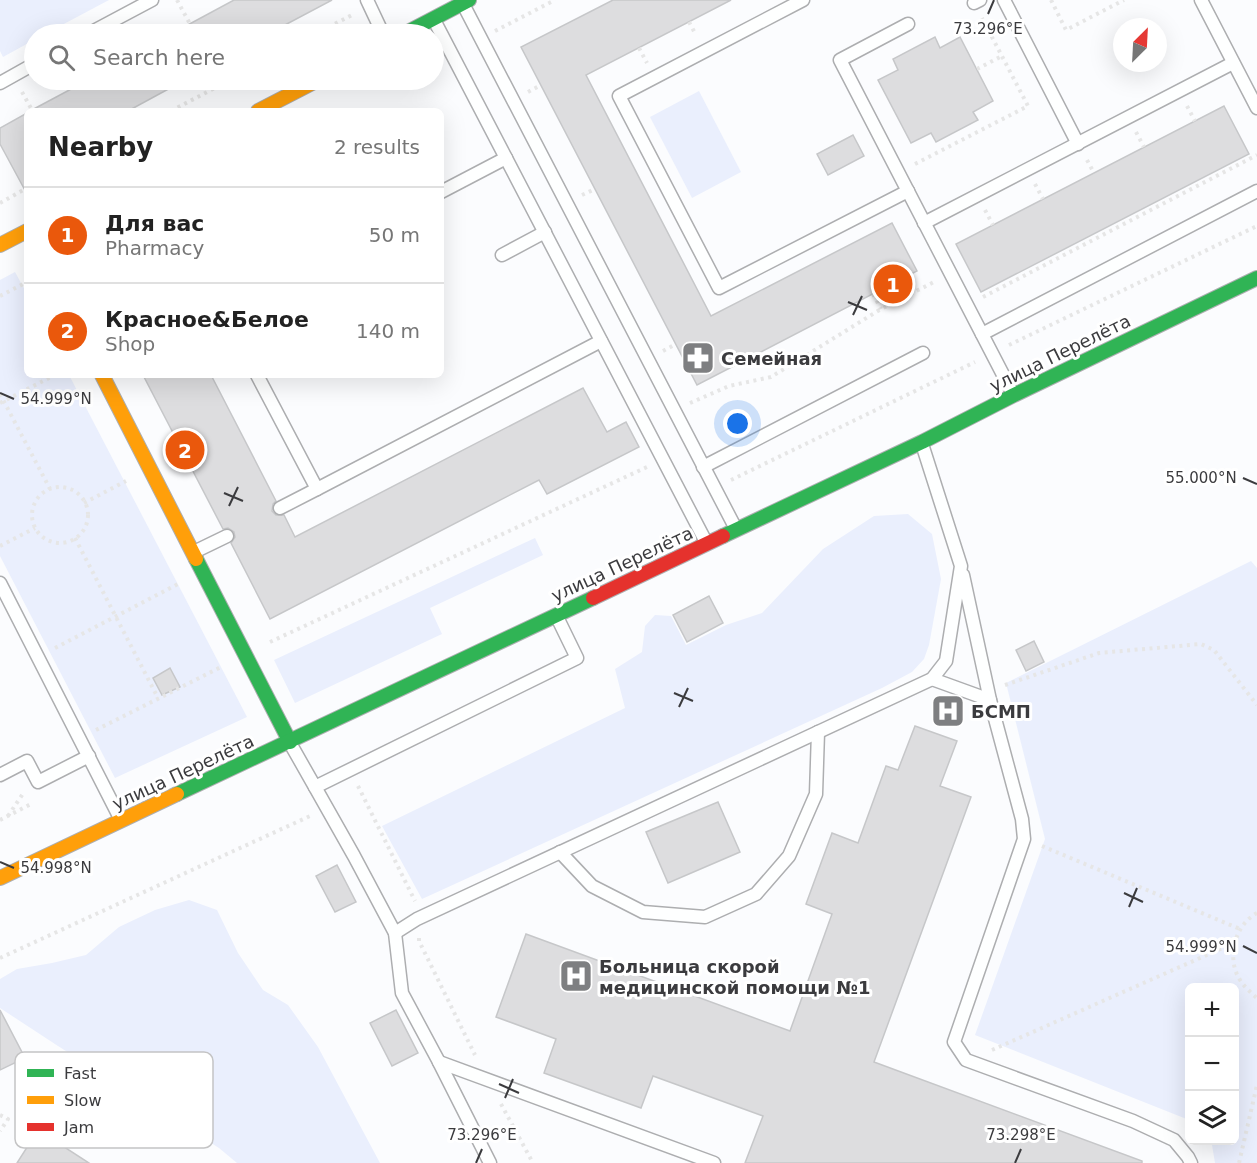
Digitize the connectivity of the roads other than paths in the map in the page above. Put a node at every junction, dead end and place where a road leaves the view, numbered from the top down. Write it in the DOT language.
graph roads {
  1 [pos="152,0"];
  2 [pos="368,0"];
  3 [pos="803,0"];
  4 [pos="1004,0"];
  5 [pos="1201,0"];
  6 [pos="466,2"];
  7 [pos="434,19"];
  8 [pos="107,24"];
  9 [pos="379,24"];
  10 [pos="424,24"];
  11 [pos="437,24"];
  12 [pos="908,24"];
  13 [pos="444,38"];
  14 [pos="1233,63"];
  15 [pos="24,70"];
  16 [pos="0,83"];
  17 [pos="299,90"];
  18 [pos="264,108"];
  19 [pos="1257,108"];
  20 [pos="1081,148"];
  21 [pos="506,158"];
  22 [pos="444,190"];
  23 [pos="908,191"];
  24 [pos="1257,191"];
  25 [pos="924,223"];
  26 [pos="545,232"];
  27 [pos="24,233"];
  28 [pos="0,245"];
  29 [pos="502,255"];
  30 [pos="1257,278"];
  31 [pos="982,334"];
  32 [pos="602,341"];
  33 [pos="923,353"];
  34 [pos="104,378"];
  35 [pos="259,378"];
  36 [pos="1014,395"];
  37 [pos="922,442"];
  38 [pos="704,466"];
  39 [pos="317,489"];
  40 [pos="280,508"];
  41 [pos="736,530"];
  42 [pos="227,536"];
  43 [pos="707,544"];
  44 [pos="193,553"];
  45 [pos="961,566"];
  46 [pos="0,583"];
  47 [pos="556,616"];
  48 [pos="932,679"];
  49 [pos="989,696"];
  50 [pos="818,732"];
  51 [pos="290,742"];
  52 [pos="89,756"];
  53 [pos="0,775"];
  54 [pos="315,787"];
  55 [pos="122,821"];
  56 [pos="560,852"];
  57 [pos="0,878"];
  58 [pos="395,933"];
  59 [pos="439,1062"];
  60 [pos="490,1163"];
  61 [pos="714,1163"];
  62 [pos="1191,1163"];
  1 -- 8 [label="lane"];
  2 -- 9 [label="lane"];
  3 -- 23 [label="lane"];
  4 -- 20 [label="lane"];
  5 -- 14 [label="lane"];
  6 -- 7 [label="main road"];
  6 -- 38 [label="lane"];
  7 -- 10 [label="main road"];
  7 -- 11 [label="lane"];
  12 -- 23 [label="lane"];
  13 -- 21 [label="lane"];
  14 -- 19 [label="lane"];
  14 -- 20 [label="lane"];
  15 -- 16 [label="lane"];
  17 -- 18 [label="main road"];
  20 -- 25 [label="lane"];
  21 -- 22 [label="lane"];
  21 -- 26 [label="lane"];
  23 -- 25 [label="lane"];
  24 -- 31 [label="lane"];
  25 -- 31 [label="lane"];
  26 -- 29 [label="lane"];
  26 -- 32 [label="lane"];
  27 -- 28 [label="main road"];
  30 -- 36 [label="main road, улица Перелёта"];
  31 -- 36 [label="lane"];
  32 -- 39 [label="lane"];
  32 -- 43 [label="lane"];
  33 -- 38 [label="lane"];
  34 -- 44 [label="main road"];
  35 -- 39 [label="lane"];
  36 -- 37 [label="main road, улица Перелёта"];
  37 -- 41 [label="main road, улица Перелёта"];
  37 -- 45 [label="lane"];
  38 -- 41 [label="lane"];
  39 -- 40 [label="lane"];
  41 -- 43 [label="main road, улица Перелёта"];
  42 -- 44 [label="lane"];
  43 -- 47 [label="main road, улица Перелёта"];
  44 -- 51 [label="main road"];
  45 -- 48 [label="lane"];
  45 -- 49 [label="lane"];
  46 -- 52 [label="lane"];
  47 -- 51 [label="main road, улица Перелёта"];
  47 -- 54 [label="lane"];
  48 -- 49 [label="lane"];
  48 -- 50 [label="lane"];
  49 -- 62 [label="lane"];
  50 -- 56 [label="lane"];
  50 -- 56 [label="lane"];
  51 -- 54 [label="lane"];
  51 -- 55 [label="main road, улица Перелёта"];
  52 -- 53 [label="lane"];
  52 -- 55 [label="lane"];
  54 -- 58 [label="lane"];
  55 -- 57 [label="main road, улица Перелёта"];
  56 -- 58 [label="lane"];
  58 -- 59 [label="lane"];
  59 -- 60 [label="lane"];
  59 -- 61 [label="lane"];
}
